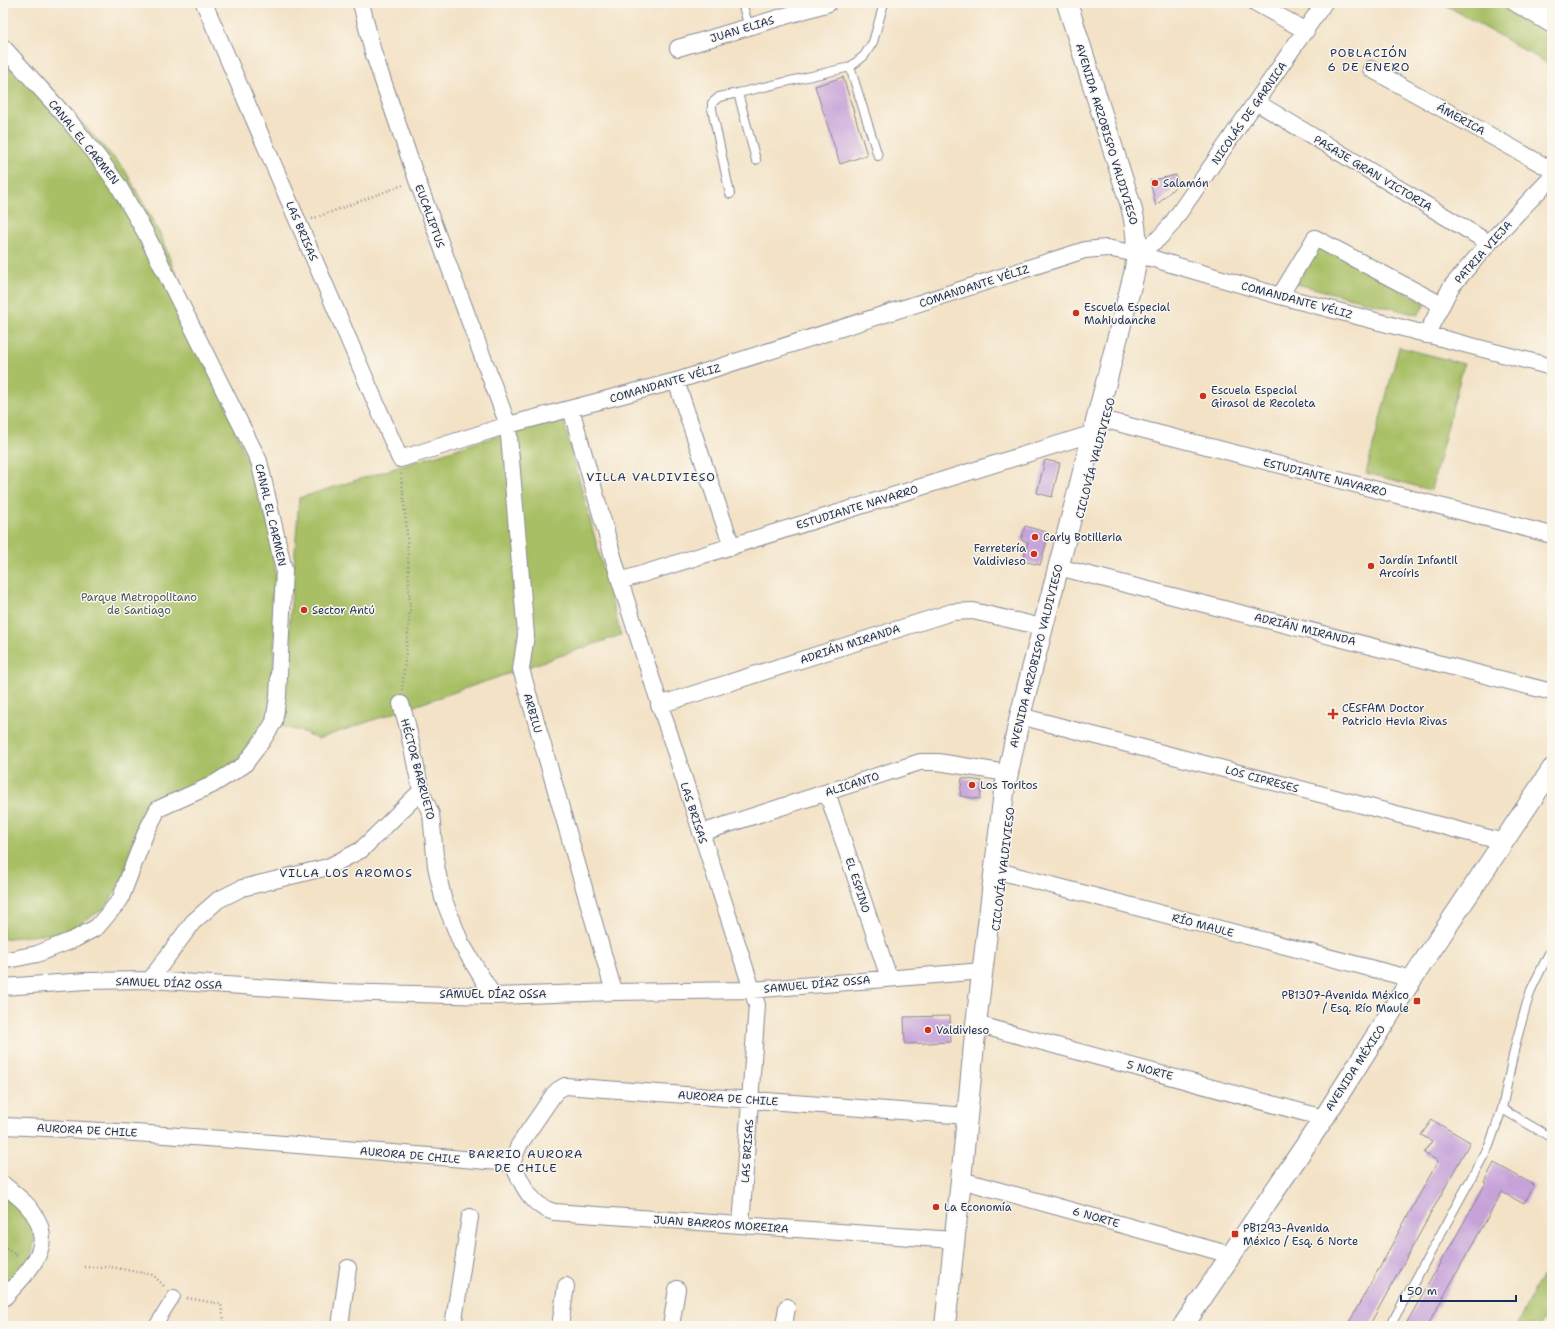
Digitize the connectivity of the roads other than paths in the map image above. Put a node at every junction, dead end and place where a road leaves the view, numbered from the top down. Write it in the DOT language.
graph roads {
  1 [pos="204,3"];
  2 [pos="362,3"];
  3 [pos="742,3"];
  4 [pos="829,3"];
  5 [pos="884,3"];
  6 [pos="1067,3"];
  7 [pos="1256,3"];
  8 [pos="1324,3"];
  9 [pos="1515,3"];
  10 [pos="1552,6"];
  11 [pos="1547,22"];
  12 [pos="749,27"];
  13 [pos="1306,31"];
  14 [pos="3,47"];
  15 [pos="678,48"];
  16 [pos="850,67"];
  17 [pos="1371,69"];
  18 [pos="738,93"];
  19 [pos="1256,102"];
  20 [pos="878,156"];
  21 [pos="756,160"];
  22 [pos="1552,170"];
  23 [pos="1552,177"];
  24 [pos="730,194"];
  25 [pos="1489,244"];
  26 [pos="1137,254"];
  27 [pos="1280,296"];
  28 [pos="1442,305"];
  29 [pos="1426,335"];
  30 [pos="1552,367"];
  31 [pos="676,381"];
  32 [pos="571,409"];
  33 [pos="508,425"];
  34 [pos="1096,425"];
  35 [pos="400,459"];
  36 [pos="1552,535"];
  37 [pos="732,547"];
  38 [pos="1058,567"];
  39 [pos="620,581"];
  40 [pos="1042,627"];
  41 [pos="1552,692"];
  42 [pos="400,704"];
  43 [pos="659,705"];
  44 [pos="1020,716"];
  45 [pos="1552,769"];
  46 [pos="1007,773"];
  47 [pos="421,791"];
  48 [pos="827,792"];
  49 [pos="700,833"];
  50 [pos="1504,842"];
  51 [pos="994,870"];
  52 [pos="1552,947"];
  53 [pos="3,961"];
  54 [pos="983,971"];
  55 [pos="889,978"];
  56 [pos="1412,979"];
  57 [pos="150,980"];
  58 [pos="3,987"];
  59 [pos="752,990"];
  60 [pos="614,992"];
  61 [pos="493,996"];
  62 [pos="976,1024"];
  63 [pos="750,1100"];
  64 [pos="1502,1109"];
  65 [pos="967,1116"];
  66 [pos="1324,1118"];
  67 [pos="3,1126"];
  68 [pos="1552,1138"];
  69 [pos="512,1163"];
  70 [pos="961,1180"];
  71 [pos="3,1184"];
  72 [pos="470,1217"];
  73 [pos="741,1225"];
  74 [pos="954,1240"];
  75 [pos="1231,1255"];
  76 [pos="348,1268"];
  77 [pos="566,1286"];
  78 [pos="677,1288"];
  79 [pos="174,1296"];
  80 [pos="3,1299"];
  81 [pos="787,1307"];
  82 [pos="155,1326"];
  83 [pos="340,1326"];
  84 [pos="453,1326"];
  85 [pos="560,1326"];
  86 [pos="671,1326"];
  87 [pos="784,1326"];
  88 [pos="945,1326"];
  89 [pos="1183,1326"];
  90 [pos="1390,1326"];
  1 -- 35 [label="street, LAS BRISAS"];
  2 -- 33 [label="street, EUCALIPTUS"];
  3 -- 12 [label="lane"];
  4 -- 12 [label="street, JUAN ELIAS"];
  5 -- 16 [label="lane"];
  6 -- 26 [label="street, AVENIDA ARZOBISPO VALDIVIESO"];
  7 -- 13 [label="street"];
  8 -- 13 [label="street, NICOLÁS DE GARNICA"];
  9 -- 11 [label="street"];
  10 -- 11 [label="street"];
  12 -- 15 [label="street, JUAN ELIAS"];
  13 -- 19 [label="street, NICOLÁS DE GARNICA"];
  14 -- 53 [label="street, CANAL EL CARMEN"];
  16 -- 18 [label="lane"];
  16 -- 20 [label="lane"];
  17 -- 22 [label="street, ÁMERICA"];
  18 -- 21 [label="lane"];
  18 -- 24 [label="lane"];
  19 -- 25 [label="street, PASAJE GRAN VICTORIA"];
  19 -- 26 [label="street, NICOLÁS DE GARNICA"];
  23 -- 25 [label="street, PATRIA VIEJA"];
  25 -- 28 [label="street, PATRIA VIEJA"];
  26 -- 27 [label="street, COMANDANTE VÉLIZ"];
  26 -- 31 [label="street, COMANDANTE VÉLIZ"];
  26 -- 34 [label="street, AVENIDA ARZOBISPO VALDIVIESO"];
  27 -- 28 [label="street"];
  27 -- 29 [label="street, COMANDANTE VÉLIZ"];
  28 -- 29 [label="street, PATRIA VIEJA"];
  29 -- 30 [label="street, COMANDANTE VÉLIZ"];
  31 -- 32 [label="street, COMANDANTE VÉLIZ"];
  31 -- 37 [label="street"];
  32 -- 33 [label="street, COMANDANTE VÉLIZ"];
  32 -- 39 [label="street, LAS BRISAS"];
  33 -- 35 [label="street, COMANDANTE VÉLIZ"];
  33 -- 60 [label="street, ARBILU"];
  34 -- 36 [label="street, ESTUDIANTE NAVARRO"];
  34 -- 37 [label="street, ESTUDIANTE NAVARRO"];
  34 -- 38 [label="street, AVENIDA ARZOBISPO VALDIVIESO"];
  37 -- 39 [label="street, ESTUDIANTE NAVARRO"];
  38 -- 40 [label="street, AVENIDA ARZOBISPO VALDIVIESO"];
  38 -- 41 [label="street, ADRIÁN MIRANDA"];
  39 -- 43 [label="street, LAS BRISAS"];
  40 -- 43 [label="street, ADRIÁN MIRANDA"];
  40 -- 44 [label="street, AVENIDA ARZOBISPO VALDIVIESO"];
  42 -- 47 [label="street, HÉCTOR BARRUETO"];
  43 -- 49 [label="street, LAS BRISAS"];
  44 -- 46 [label="street, AVENIDA ARZOBISPO VALDIVIESO"];
  44 -- 50 [label="street, LOS CIPRESES"];
  45 -- 50 [label="street, AVENIDA MÉXICO"];
  46 -- 48 [label="street, ALICANTO"];
  46 -- 51 [label="street, AVENIDA ARZOBISPO VALDIVIESO"];
  47 -- 57 [label="street"];
  47 -- 61 [label="street, HÉCTOR BARRUETO"];
  48 -- 49 [label="street, ALICANTO"];
  48 -- 55 [label="street, EL ESPINO"];
  49 -- 59 [label="street, LAS BRISAS"];
  50 -- 56 [label="street, AVENIDA MÉXICO"];
  51 -- 54 [label="street, AVENIDA ARZOBISPO VALDIVIESO"];
  51 -- 56 [label="street, RÍO MAULE"];
  52 -- 64 [label="lane"];
  54 -- 55 [label="street, SAMUEL DÍAZ OSSA"];
  54 -- 62 [label="street, AVENIDA ARZOBISPO VALDIVIESO"];
  55 -- 59 [label="street, SAMUEL DÍAZ OSSA"];
  56 -- 66 [label="street, AVENIDA MÉXICO"];
  57 -- 58 [label="street, SAMUEL DÍAZ OSSA"];
  57 -- 61 [label="street, SAMUEL DÍAZ OSSA"];
  59 -- 60 [label="street, SAMUEL DÍAZ OSSA"];
  59 -- 63 [label="street, LAS BRISAS"];
  60 -- 61 [label="street, SAMUEL DÍAZ OSSA"];
  62 -- 65 [label="street, AVENIDA ARZOBISPO VALDIVIESO"];
  62 -- 66 [label="street, 5 NORTE"];
  63 -- 65 [label="street, AURORA DE CHILE"];
  63 -- 69 [label="street, AURORA DE CHILE"];
  63 -- 73 [label="street, LAS BRISAS"];
  64 -- 68 [label="lane"];
  64 -- 90 [label="lane"];
  65 -- 70 [label="street, AVENIDA ARZOBISPO VALDIVIESO"];
  66 -- 75 [label="street, AVENIDA MÉXICO"];
  67 -- 69 [label="street, AURORA DE CHILE"];
  69 -- 73 [label="street, JUAN BARROS MOREIRA"];
  70 -- 74 [label="street, AVENIDA ARZOBISPO VALDIVIESO"];
  70 -- 75 [label="street, 6 NORTE"];
  71 -- 80 [label="street"];
  72 -- 84 [label="street"];
  73 -- 74 [label="street, JUAN BARROS MOREIRA"];
  74 -- 88 [label="street, AVENIDA ARZOBISPO VALDIVIESO"];
  75 -- 89 [label="street, AVENIDA MÉXICO"];
  76 -- 83 [label="street"];
  77 -- 85 [label="street"];
  78 -- 86 [label="street"];
  79 -- 82 [label="street"];
  81 -- 87 [label="street"];
}
